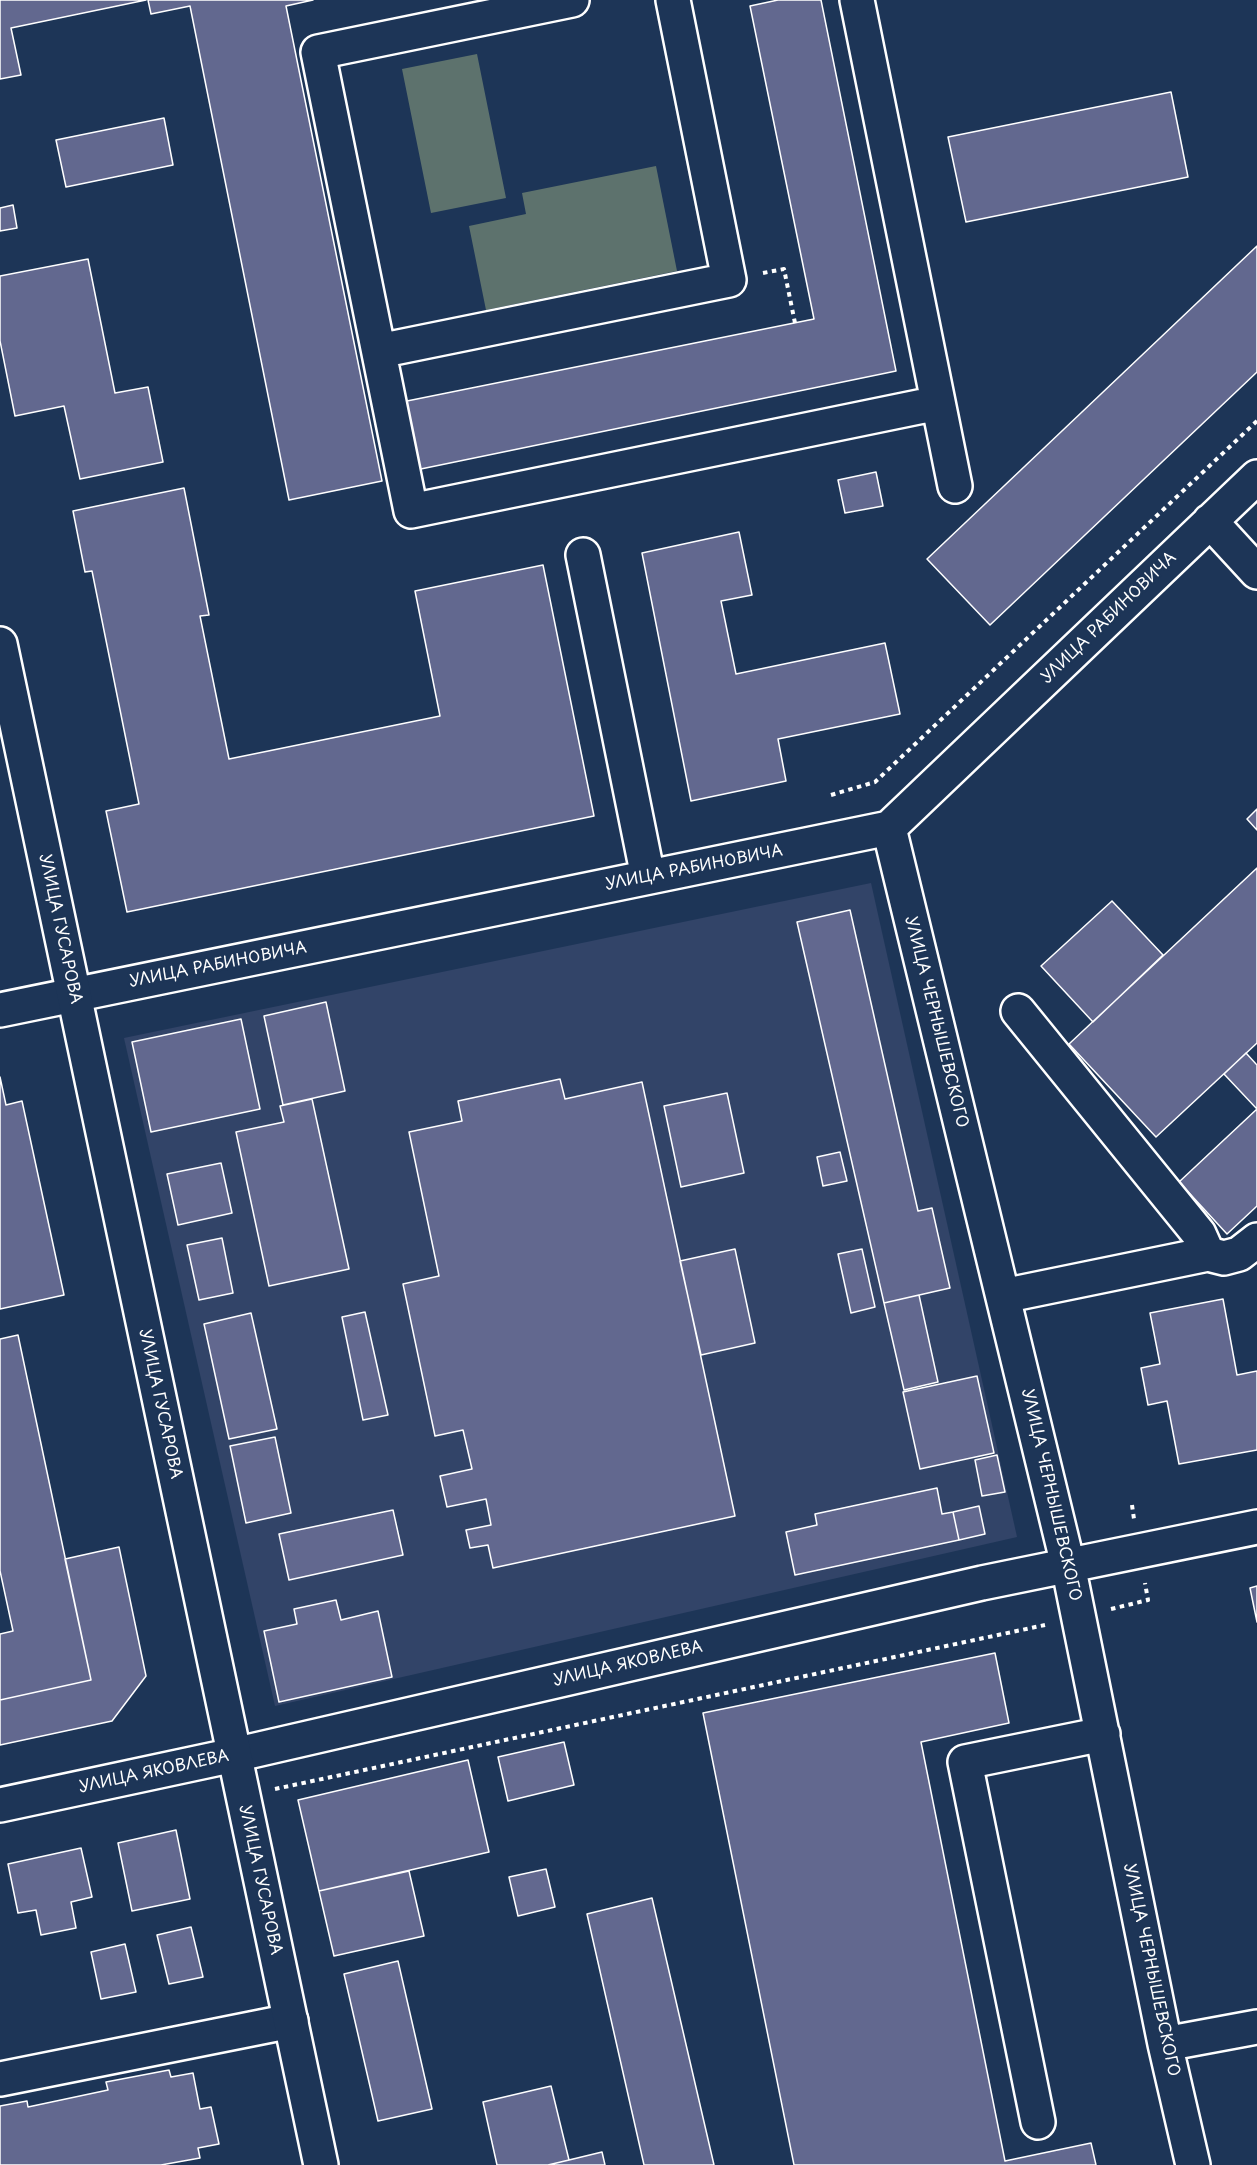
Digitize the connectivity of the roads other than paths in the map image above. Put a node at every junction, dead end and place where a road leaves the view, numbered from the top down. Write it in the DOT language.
graph roads {
  1 [pos="572,0"];
  2 [pos="672,0"];
  3 [pos="857,0"];
  4 [pos="379,351"];
  5 [pos="938,403"];
  6 [pos="1257,477"];
  7 [pos="955,486"];
  8 [pos="1210,521"];
  9 [pos="583,555"];
  10 [pos="1257,572"];
  11 [pos="0,644"];
  12 [pos="5,688"];
  13 [pos="889,828"];
  14 [pos="648,878"];
  15 [pos="74,994"];
  16 [pos="0,1010"];
  17 [pos="1018,1011"];
  18 [pos="1257,1240"];
  19 [pos="1208,1254"];
  20 [pos="1003,1296"];
  21 [pos="1257,1527"];
  22 [pos="1068,1565"];
  23 [pos="1103,1734"];
  24 [pos="234,1755"];
  25 [pos="0,1805"];
  26 [pos="291,2021"];
  27 [pos="1257,2027"];
  28 [pos="1165,2044"];
  29 [pos="0,2079"];
  30 [pos="1038,2122"];
  31 [pos="321,2165"];
  32 [pos="1193,2165"];
  1 -- 4 [label="street"];
  2 -- 4 [label="street"];
  3 -- 5 [label="street"];
  4 -- 5 [label="street"];
  5 -- 7 [label="street"];
  6 -- 8 [label="street, УЛИЦА РАБИНОВИЧА"];
  8 -- 10 [label="street"];
  8 -- 13 [label="street, УЛИЦА РАБИНОВИЧА"];
  9 -- 14 [label="street"];
  11 -- 12 [label="street, УЛИЦА ГУСАРОВА"];
  12 -- 15 [label="street, УЛИЦА ГУСАРОВА"];
  13 -- 14 [label="street, УЛИЦА РАБИНОВИЧА"];
  13 -- 20 [label="street, УЛИЦА ЧЕРНЫШЕВСКОГО"];
  14 -- 15 [label="street, УЛИЦА РАБИНОВИЧА"];
  15 -- 16 [label="street, УЛИЦА РАБИНОВИЧА"];
  15 -- 24 [label="street, УЛИЦА ГУСАРОВА"];
  17 -- 19 [label="street"];
  18 -- 19 [label="street"];
  19 -- 20 [label="street"];
  20 -- 22 [label="street, УЛИЦА ЧЕРНЫШЕВСКОГО"];
  21 -- 22 [label="street, УЛИЦА ЯКОВЛЕВА"];
  22 -- 23 [label="street, УЛИЦА ЧЕРНЫШЕВСКОГО"];
  22 -- 24 [label="street, УЛИЦА ЯКОВЛЕВА"];
  23 -- 28 [label="street, УЛИЦА ЧЕРНЫШЕВСКОГО"];
  23 -- 30 [label="street"];
  24 -- 25 [label="street, УЛИЦА ЯКОВЛЕВА"];
  24 -- 26 [label="street, УЛИЦА ГУСАРОВА"];
  26 -- 29 [label="street"];
  26 -- 31 [label="street, УЛИЦА ГУСАРОВА"];
  27 -- 28 [label="street"];
  28 -- 32 [label="street, УЛИЦА ЧЕРНЫШЕВСКОГО"];
}
